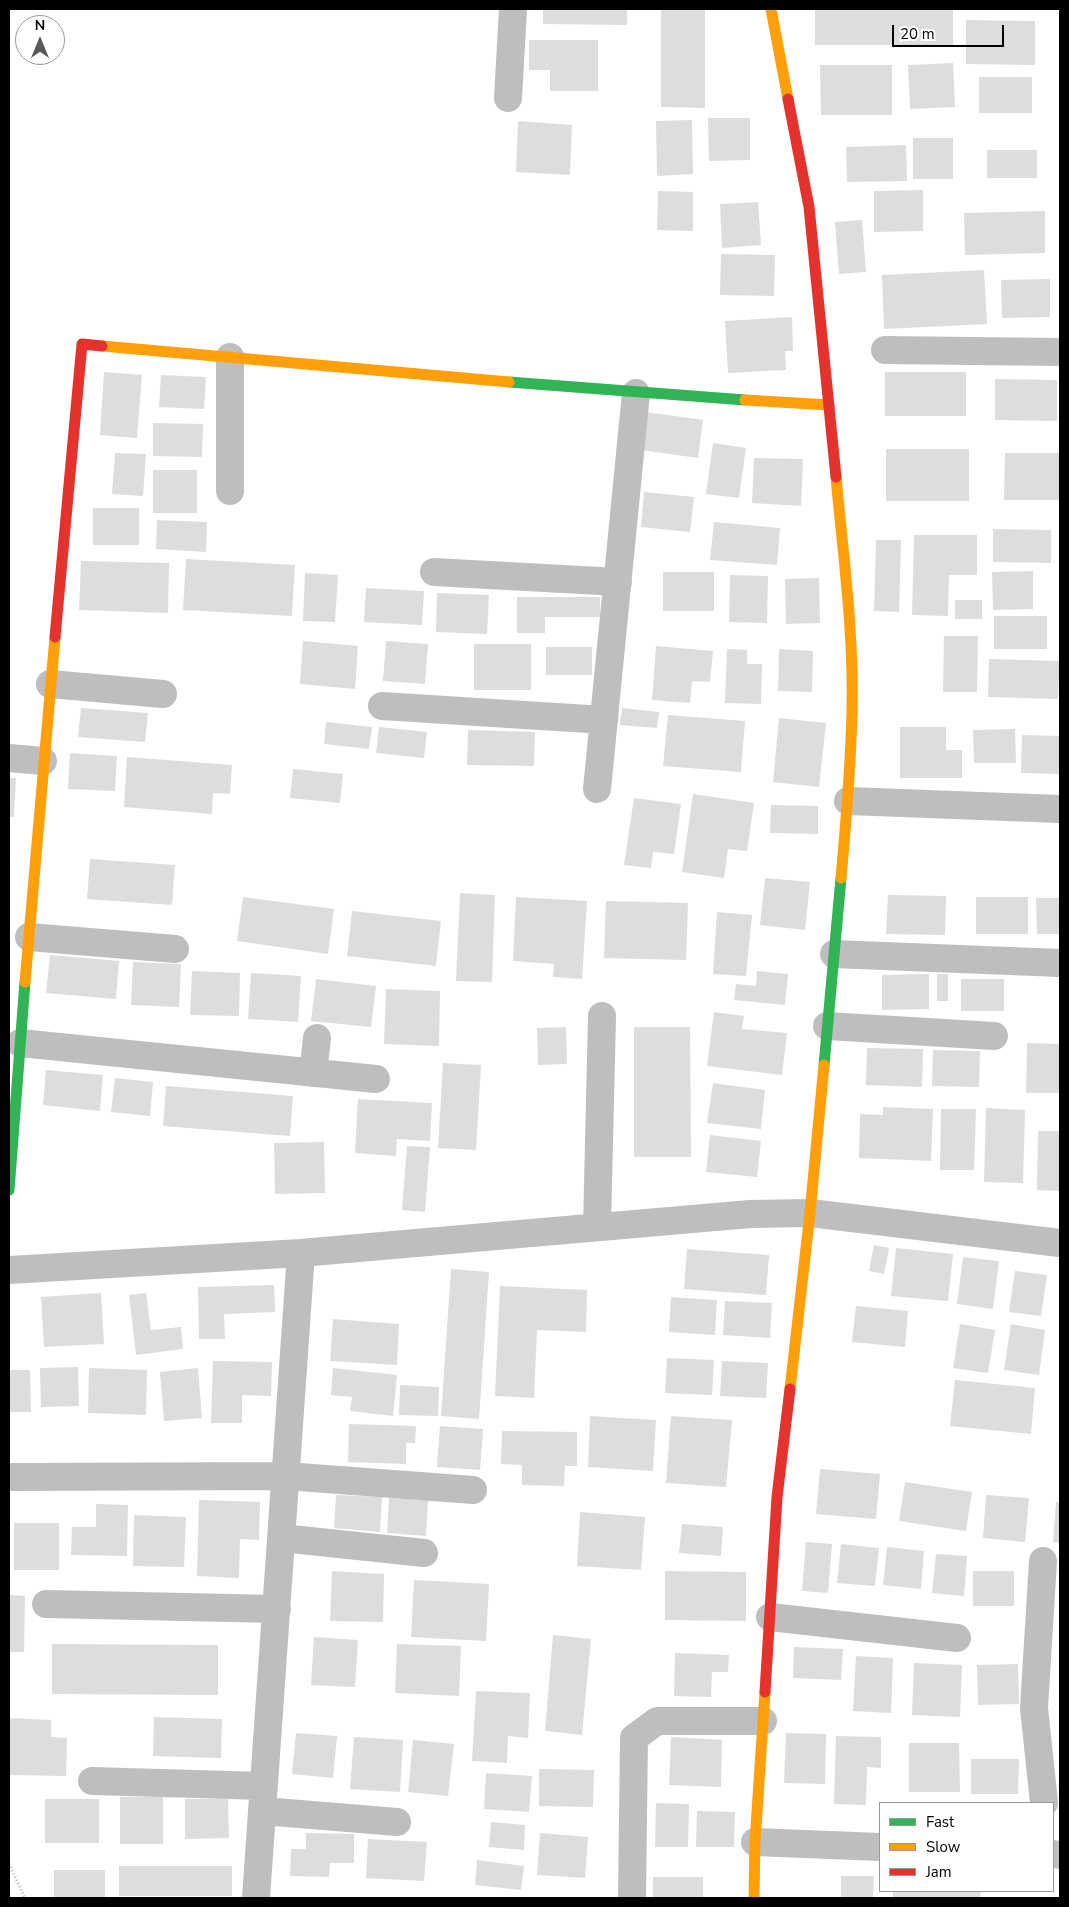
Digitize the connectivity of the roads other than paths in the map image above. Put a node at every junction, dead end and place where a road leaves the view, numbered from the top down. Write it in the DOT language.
graph roads {
  1 [pos="513,9"];
  2 [pos="771,9"];
  3 [pos="508,98"];
  4 [pos="885,350"];
  5 [pos="1060,352"];
  6 [pos="230,357"];
  7 [pos="636,394"];
  8 [pos="829,405"];
  9 [pos="230,491"];
  10 [pos="434,572"];
  11 [pos="618,582"];
  12 [pos="50,684"];
  13 [pos="163,694"];
  14 [pos="382,706"];
  15 [pos="604,720"];
  16 [pos="9,758"];
  17 [pos="43,761"];
  18 [pos="597,789"];
  19 [pos="848,801"];
  20 [pos="1060,809"];
  21 [pos="29,937"];
  22 [pos="175,949"];
  23 [pos="834,954"];
  24 [pos="1060,963"];
  25 [pos="16,1016"];
  26 [pos="602,1016"];
  27 [pos="827,1026"];
  28 [pos="994,1036"];
  29 [pos="317,1038"];
  30 [pos="20,1043"];
  31 [pos="313,1073"];
  32 [pos="376,1079"];
  33 [pos="9,1190"];
  34 [pos="810,1213"];
  35 [pos="597,1227"];
  36 [pos="1060,1243"];
  37 [pos="301,1253"];
  38 [pos="9,1270"];
  39 [pos="286,1476"];
  40 [pos="9,1477"];
  41 [pos="473,1490"];
  42 [pos="282,1538"];
  43 [pos="424,1553"];
  44 [pos="1043,1562"];
  45 [pos="46,1604"];
  46 [pos="277,1609"];
  47 [pos="770,1617"];
  48 [pos="957,1638"];
  49 [pos="763,1721"];
  50 [pos="92,1781"];
  51 [pos="264,1799"];
  52 [pos="1044,1802"];
  53 [pos="397,1822"];
  54 [pos="755,1842"];
  55 [pos="879,1847"];
  56 [pos="256,1898"];
  57 [pos="632,1898"];
  58 [pos="754,1898"];
  1 -- 3 [label="street"];
  2 -- 8 [label="street"];
  4 -- 5 [label="street"];
  6 -- 7 [label="street"];
  6 -- 9 [label="street"];
  6 -- 12 [label="street"];
  7 -- 8 [label="street"];
  7 -- 11 [label="street"];
  8 -- 19 [label="street"];
  10 -- 11 [label="street"];
  11 -- 15 [label="street"];
  12 -- 13 [label="street"];
  12 -- 17 [label="street"];
  14 -- 15 [label="street"];
  15 -- 18 [label="street"];
  16 -- 17 [label="street"];
  17 -- 21 [label="street"];
  19 -- 20 [label="street"];
  19 -- 23 [label="street"];
  21 -- 22 [label="street"];
  21 -- 25 [label="street"];
  23 -- 24 [label="street"];
  23 -- 27 [label="street"];
  25 -- 30 [label="street"];
  26 -- 35 [label="street"];
  27 -- 28 [label="street"];
  27 -- 34 [label="street"];
  29 -- 31 [label="street"];
  30 -- 31 [label="street"];
  30 -- 33 [label="street"];
  31 -- 32 [label="street"];
  34 -- 35 [label="street"];
  34 -- 36 [label="street"];
  34 -- 47 [label="street"];
  35 -- 37 [label="street"];
  37 -- 38 [label="street"];
  37 -- 39 [label="street"];
  39 -- 40 [label="street"];
  39 -- 41 [label="street"];
  39 -- 42 [label="street"];
  42 -- 43 [label="street"];
  42 -- 46 [label="street"];
  44 -- 52 [label="street"];
  45 -- 46 [label="street"];
  46 -- 51 [label="street"];
  47 -- 48 [label="street"];
  47 -- 49 [label="street"];
  49 -- 54 [label="street"];
  49 -- 57 [label="street"];
  50 -- 51 [label="street"];
  51 -- 53 [label="street"];
  51 -- 56 [label="street"];
  54 -- 55 [label="street"];
  54 -- 58 [label="street"];
}
